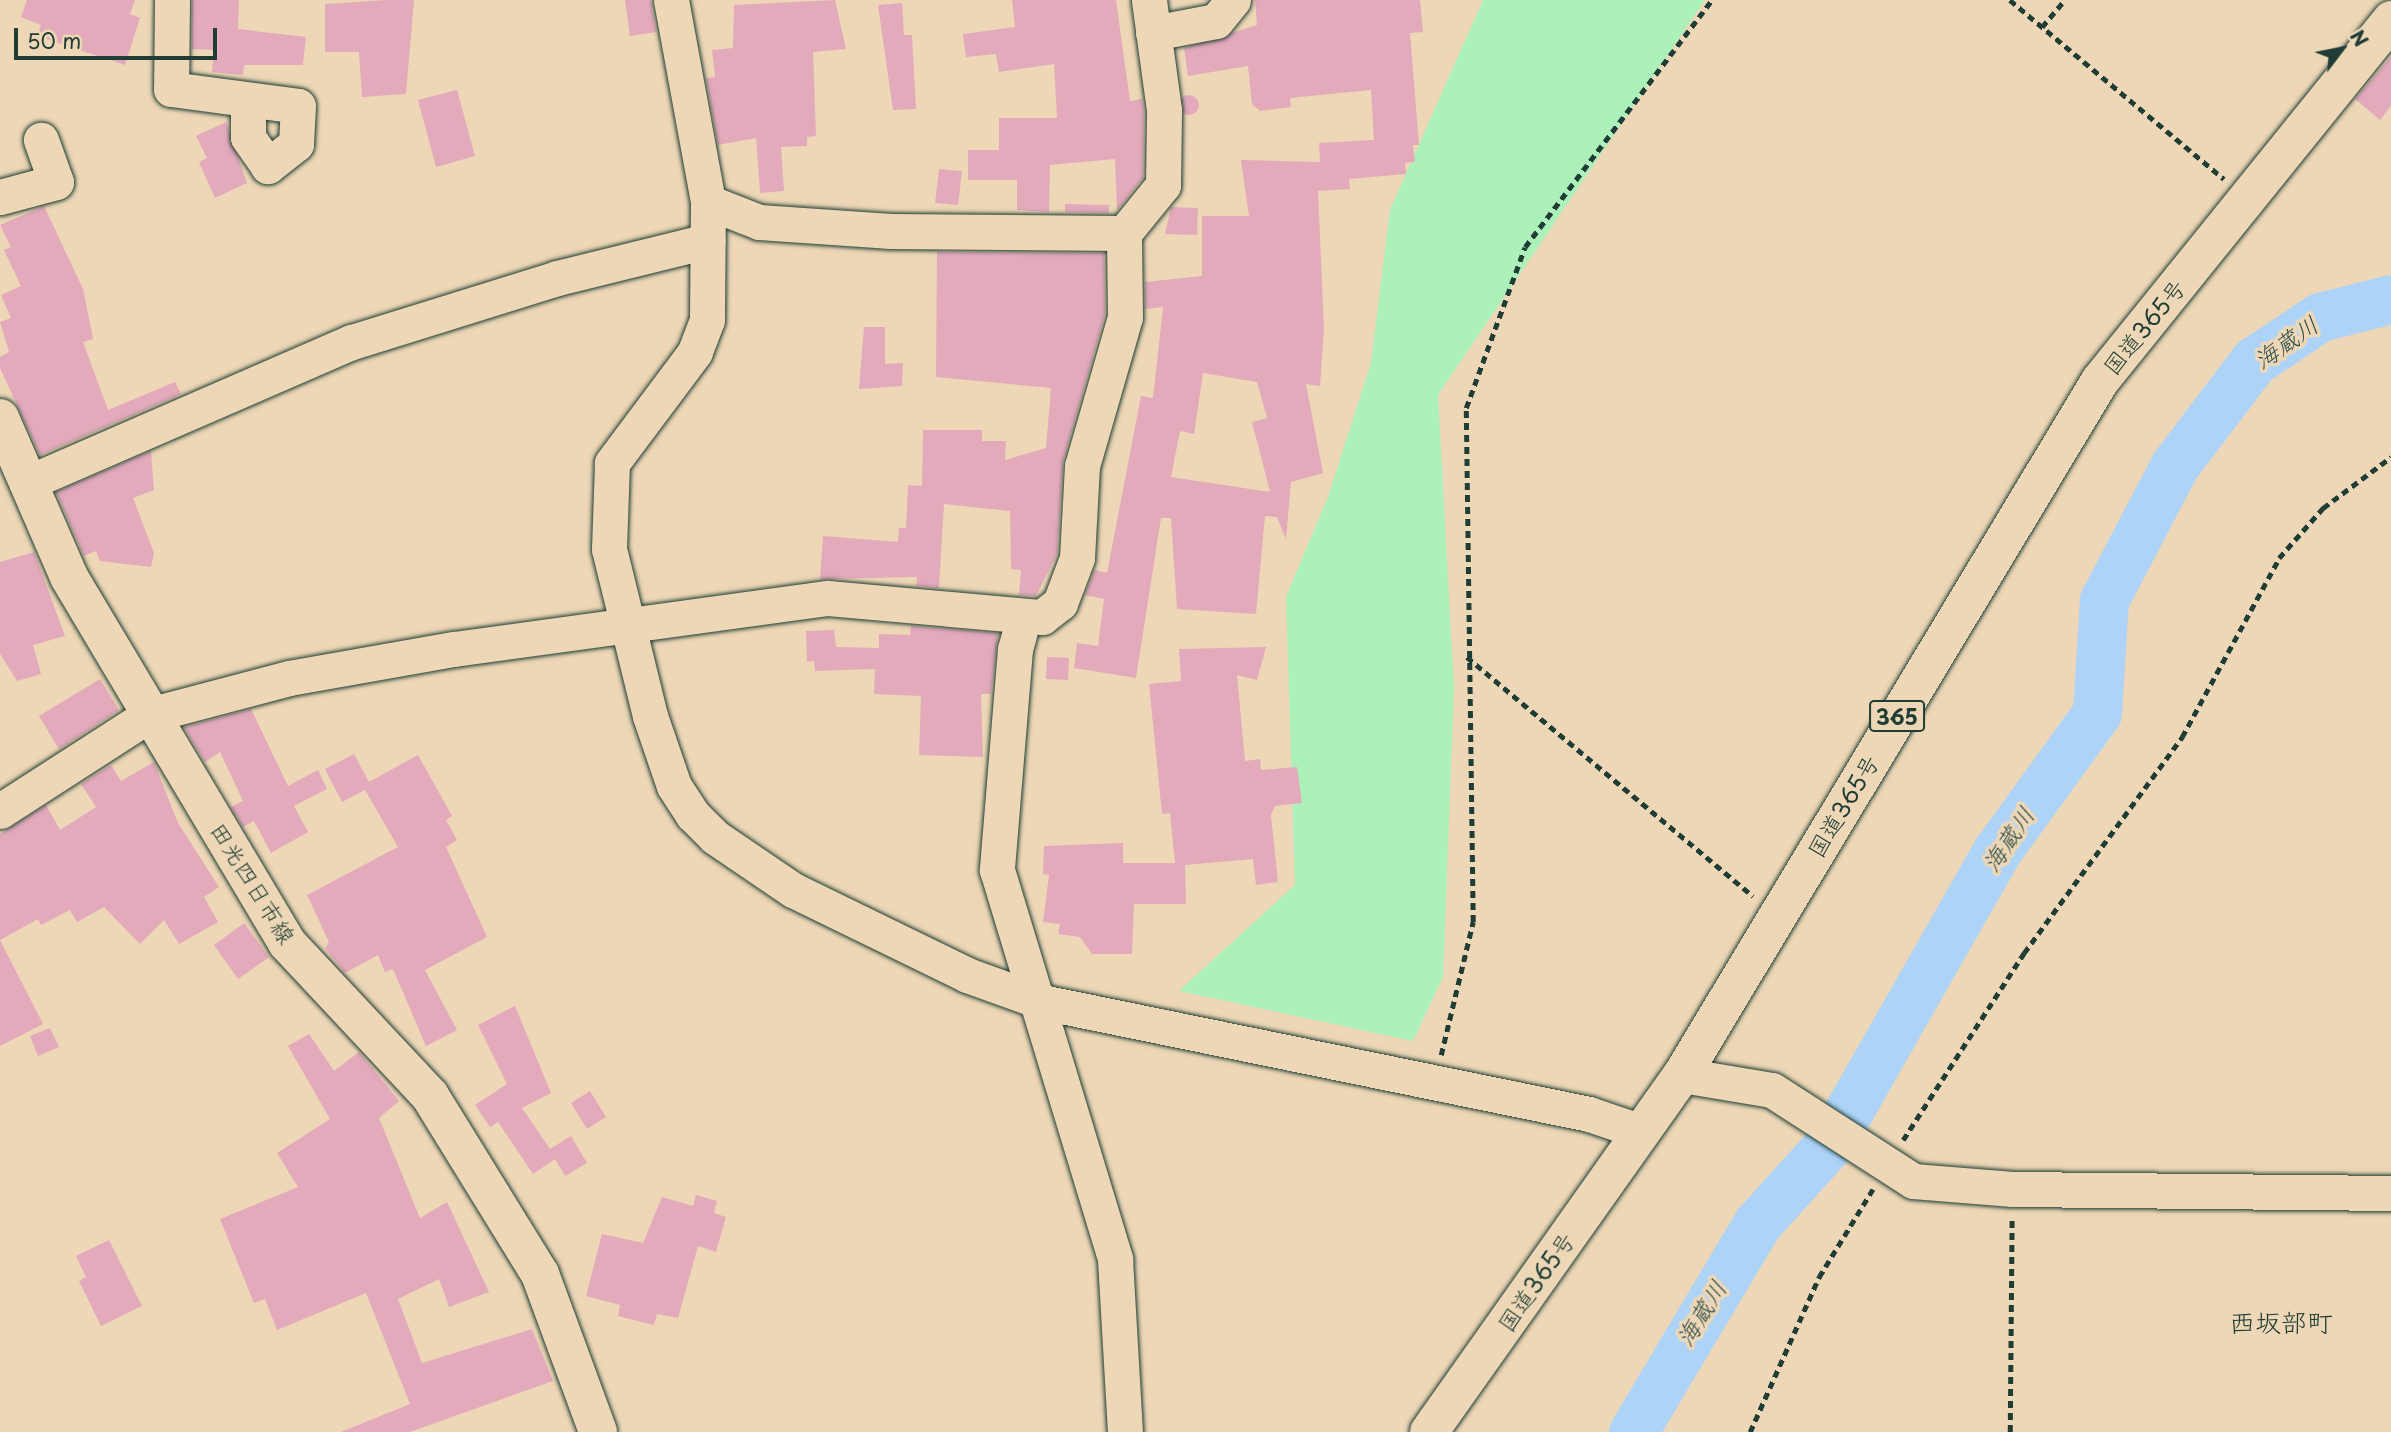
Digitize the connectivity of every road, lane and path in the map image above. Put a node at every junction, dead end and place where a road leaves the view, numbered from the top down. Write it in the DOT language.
graph roads {
  1 [pos="172,0"];
  2 [pos="671,0"];
  3 [pos="1233,0"];
  4 [pos="1712,0"];
  5 [pos="2010,0"];
  6 [pos="2065,0"];
  7 [pos="1151,16"];
  8 [pos="2391,20"];
  9 [pos="2042,27"];
  10 [pos="247,100"];
  11 [pos="41,139"];
  12 [pos="0,197"];
  13 [pos="2247,198"];
  14 [pos="708,202"];
  15 [pos="1124,233"];
  16 [pos="708,241"];
  17 [pos="0,418"];
  18 [pos="2391,457"];
  19 [pos="27,483"];
  20 [pos="1024,616"];
  21 [pos="627,628"];
  22 [pos="1466,656"];
  23 [pos="149,715"];
  24 [pos="0,811"];
  25 [pos="1777,915"];
  26 [pos="1042,1002"];
  27 [pos="1691,1077"];
  28 [pos="1429,1082"];
  29 [pos="1642,1132"];
  30 [pos="1884,1166"];
  31 [pos="2013,1189"];
  32 [pos="2391,1193"];
  33 [pos="598,1432"];
  34 [pos="1125,1432"];
  35 [pos="1429,1432"];
  36 [pos="1749,1432"];
  37 [pos="2010,1432"];
  1 -- 10 [label="street"];
  2 -- 14 [label="street"];
  3 -- 7 [label="street"];
  4 -- 22 [label="path"];
  5 -- 9 [label="path"];
  6 -- 9 [label="path"];
  7 -- 15 [label="street"];
  8 -- 13 [label="main road, 国道365号 / 365"];
  9 -- 13 [label="path"];
  11 -- 12 [label="street"];
  13 -- 25 [label="main road, 国道365号 / 365"];
  14 -- 15 [label="street"];
  14 -- 16 [label="street"];
  15 -- 20 [label="street"];
  16 -- 19 [label="street"];
  16 -- 21 [label="street"];
  17 -- 19 [label="main road, 田光四日市線"];
  18 -- 30 [label="path"];
  19 -- 23 [label="main road, 田光四日市線"];
  20 -- 21 [label="street"];
  20 -- 26 [label="street"];
  21 -- 23 [label="street"];
  21 -- 26 [label="street"];
  22 -- 25 [label="path"];
  22 -- 28 [label="path"];
  23 -- 24 [label="street"];
  23 -- 33 [label="main road, 田光四日市線"];
  25 -- 27 [label="main road, 国道365号 / 365"];
  26 -- 28 [label="street"];
  26 -- 34 [label="street"];
  27 -- 29 [label="main road, 国道365号 / 365"];
  27 -- 30 [label="street"];
  28 -- 29 [label="street"];
  29 -- 35 [label="main road, 国道365号 / 365"];
  30 -- 31 [label="street"];
  30 -- 36 [label="path"];
  31 -- 32 [label="street"];
  31 -- 37 [label="path"];
}
